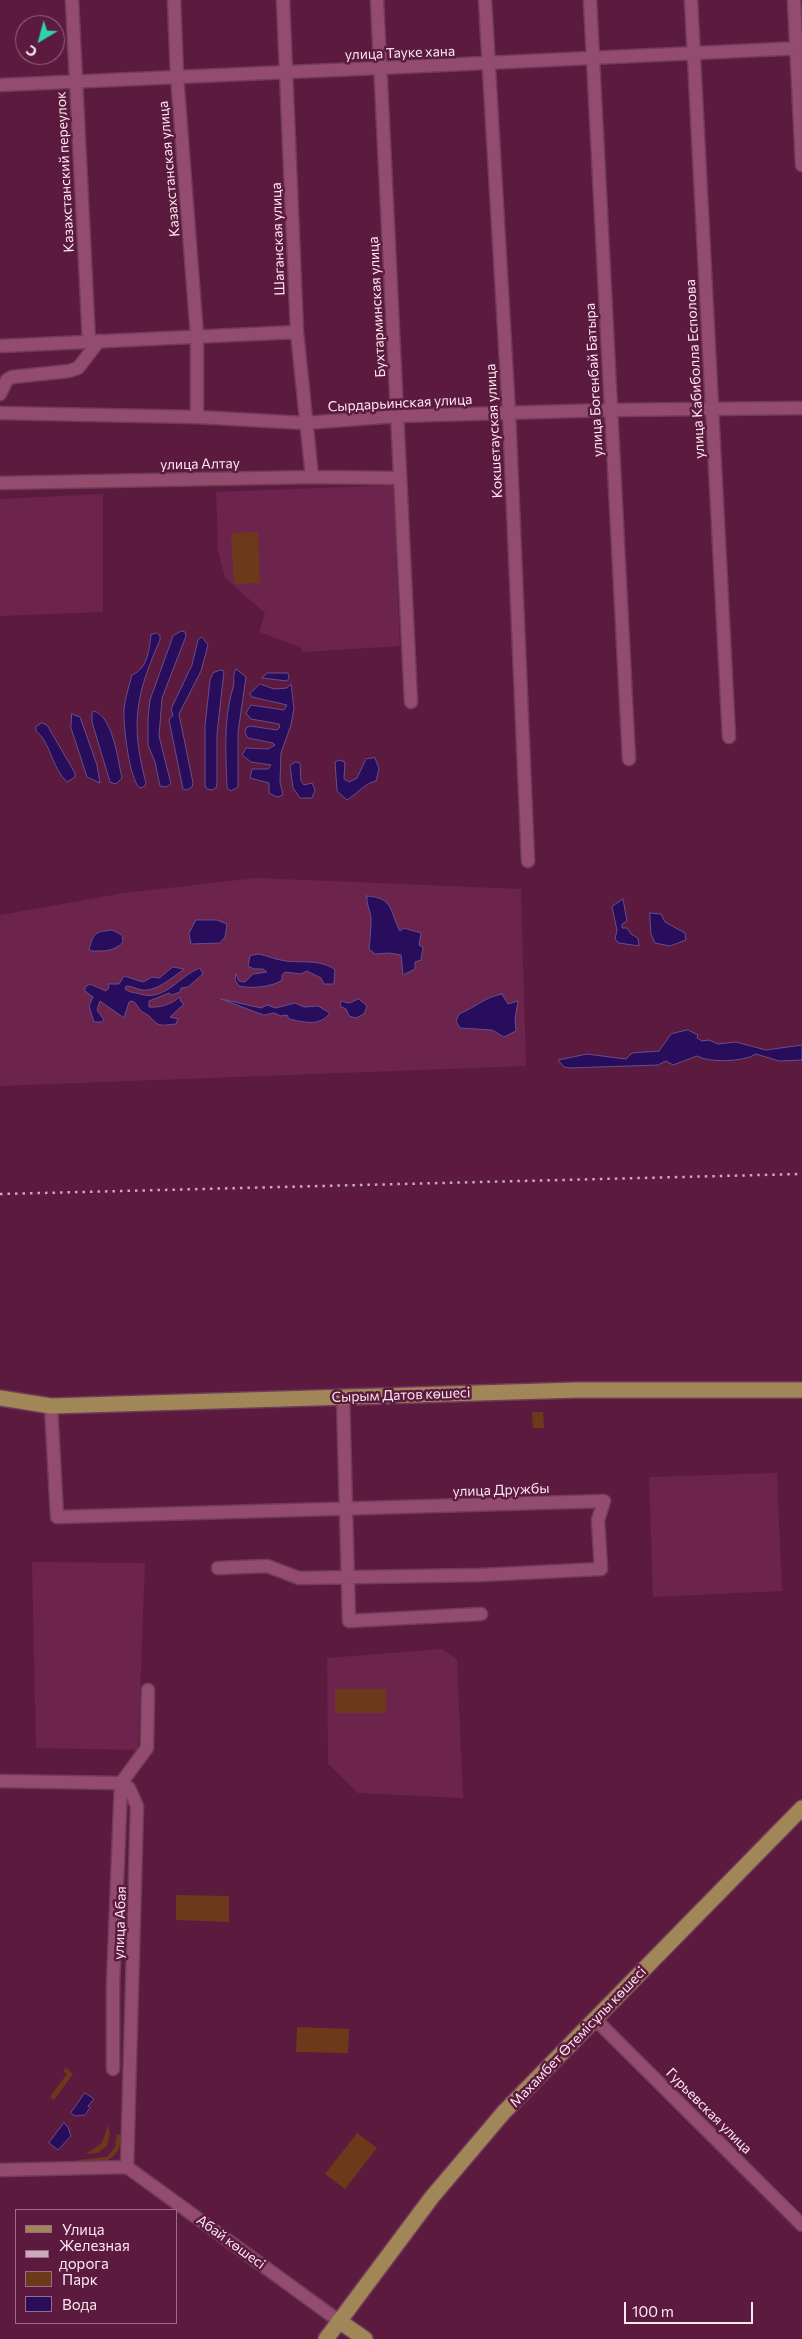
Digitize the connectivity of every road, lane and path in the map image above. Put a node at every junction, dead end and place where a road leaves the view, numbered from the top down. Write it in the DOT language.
graph roads {
  1 [pos="72,0"];
  2 [pos="174,0"];
  3 [pos="283,0"];
  4 [pos="377,0"];
  5 [pos="485,0"];
  6 [pos="590,0"];
  7 [pos="691,0"];
  8 [pos="794,0"];
  9 [pos="799,48"];
  10 [pos="694,53"];
  11 [pos="592,59"];
  12 [pos="488,64"];
  13 [pos="380,69"];
  14 [pos="286,72"];
  15 [pos="177,76"];
  16 [pos="76,82"];
  17 [pos="0,85"];
  18 [pos="802,165"];
  19 [pos="297,332"];
  20 [pos="197,336"];
  21 [pos="94,341"];
  22 [pos="0,346"];
  23 [pos="0,394"];
  24 [pos="802,408"];
  25 [pos="610,410"];
  26 [pos="712,410"];
  27 [pos="0,413"];
  28 [pos="509,413"];
  29 [pos="397,416"];
  30 [pos="197,417"];
  31 [pos="305,423"];
  32 [pos="312,477"];
  33 [pos="400,478"];
  34 [pos="0,483"];
  35 [pos="411,702"];
  36 [pos="729,736"];
  37 [pos="629,759"];
  38 [pos="528,860"];
  39 [pos="802,1390"];
  40 [pos="343,1397"];
  41 [pos="0,1398"];
  42 [pos="51,1406"];
  43 [pos="346,1510"];
  44 [pos="218,1568"];
  45 [pos="349,1577"];
  46 [pos="481,1614"];
  47 [pos="148,1690"];
  48 [pos="0,1781"];
  49 [pos="121,1783"];
  50 [pos="802,1808"];
  51 [pos="595,2018"];
  52 [pos="113,2069"];
  53 [pos="127,2167"];
  54 [pos="0,2170"];
  55 [pos="802,2225"];
  56 [pos="339,2321"];
  57 [pos="326,2339"];
  58 [pos="364,2339"];
  1 -- 16 [label="street, Казахстанский переулок"];
  2 -- 15 [label="street, Казахстанская улица"];
  3 -- 14 [label="street, Шаганская улица"];
  4 -- 13 [label="street, Бухтарминская улица"];
  5 -- 12 [label="street, Кокшетауская улица"];
  6 -- 11 [label="street, улица Богенбай Батыра"];
  7 -- 10 [label="street, улица Кабиболла Есполова"];
  8 -- 9 [label="street"];
  9 -- 10 [label="street, улица Тауке хана"];
  9 -- 18 [label="street"];
  10 -- 11 [label="street, улица Тауке хана"];
  10 -- 26 [label="street, улица Кабиболла Есполова"];
  11 -- 12 [label="street, улица Тауке хана"];
  11 -- 25 [label="street, улица Богенбай Батыра"];
  12 -- 13 [label="street, улица Тауке хана"];
  12 -- 28 [label="street, Кокшетауская улица"];
  13 -- 14 [label="street, улица Тауке хана"];
  13 -- 29 [label="street, Бухтарминская улица"];
  14 -- 15 [label="street, улица Тауке хана"];
  14 -- 19 [label="street, Шаганская улица"];
  15 -- 16 [label="street, улица Тауке хана"];
  15 -- 20 [label="street, Казахстанская улица"];
  16 -- 17 [label="street, улица Тауке хана"];
  16 -- 21 [label="street, Казахстанский переулок"];
  19 -- 20 [label="street"];
  19 -- 31 [label="street, Шаганская улица"];
  20 -- 21 [label="street"];
  20 -- 30 [label="street, Казахстанская улица"];
  21 -- 22 [label="street"];
  21 -- 23 [label="street"];
  24 -- 26 [label="street, Сырдарьинская улица"];
  25 -- 26 [label="street, Сырдарьинская улица"];
  25 -- 28 [label="street, Сырдарьинская улица"];
  25 -- 37 [label="street, улица Богенбай Батыра"];
  26 -- 36 [label="street, улица Кабиболла Есполова"];
  27 -- 30 [label="street, Сырдарьинская улица"];
  28 -- 29 [label="street, Сырдарьинская улица"];
  28 -- 38 [label="street, Кокшетауская улица"];
  29 -- 31 [label="street, Сырдарьинская улица"];
  29 -- 33 [label="street, Бухтарминская улица"];
  30 -- 31 [label="street, Сырдарьинская улица"];
  31 -- 32 [label="street, Шаганская улица"];
  32 -- 33 [label="street, улица Алтау"];
  32 -- 34 [label="street, улица Алтау"];
  33 -- 35 [label="street, Бухтарминская улица"];
  39 -- 40 [label="main road, Сырым Датов көшесі"];
  40 -- 42 [label="main road, Сырым Датов көшесі"];
  40 -- 43 [label="street"];
  41 -- 42 [label="main road, Сырым Датов көшесі"];
  42 -- 43 [label="street, улица Дружбы"];
  43 -- 45 [label="street"];
  43 -- 45 [label="street, улица Дружбы"];
  44 -- 45 [label="street, улица Дружбы"];
  45 -- 46 [label="street"];
  47 -- 49 [label="street"];
  48 -- 49 [label="street"];
  49 -- 52 [label="street, улица Абая"];
  49 -- 53 [label="street, улица Абая"];
  50 -- 51 [label="main road, Махамбет Өтемісұлы көшесі"];
  51 -- 55 [label="street, Гурьевская улица"];
  51 -- 56 [label="main road, Махамбет Өтемісұлы көшесі"];
  53 -- 54 [label="street"];
  53 -- 56 [label="street, Абай көшесі"];
  56 -- 57 [label="main road, Махамбет Өтемісұлы көшесі"];
  56 -- 58 [label="main road, Абай көшесі"];
}
